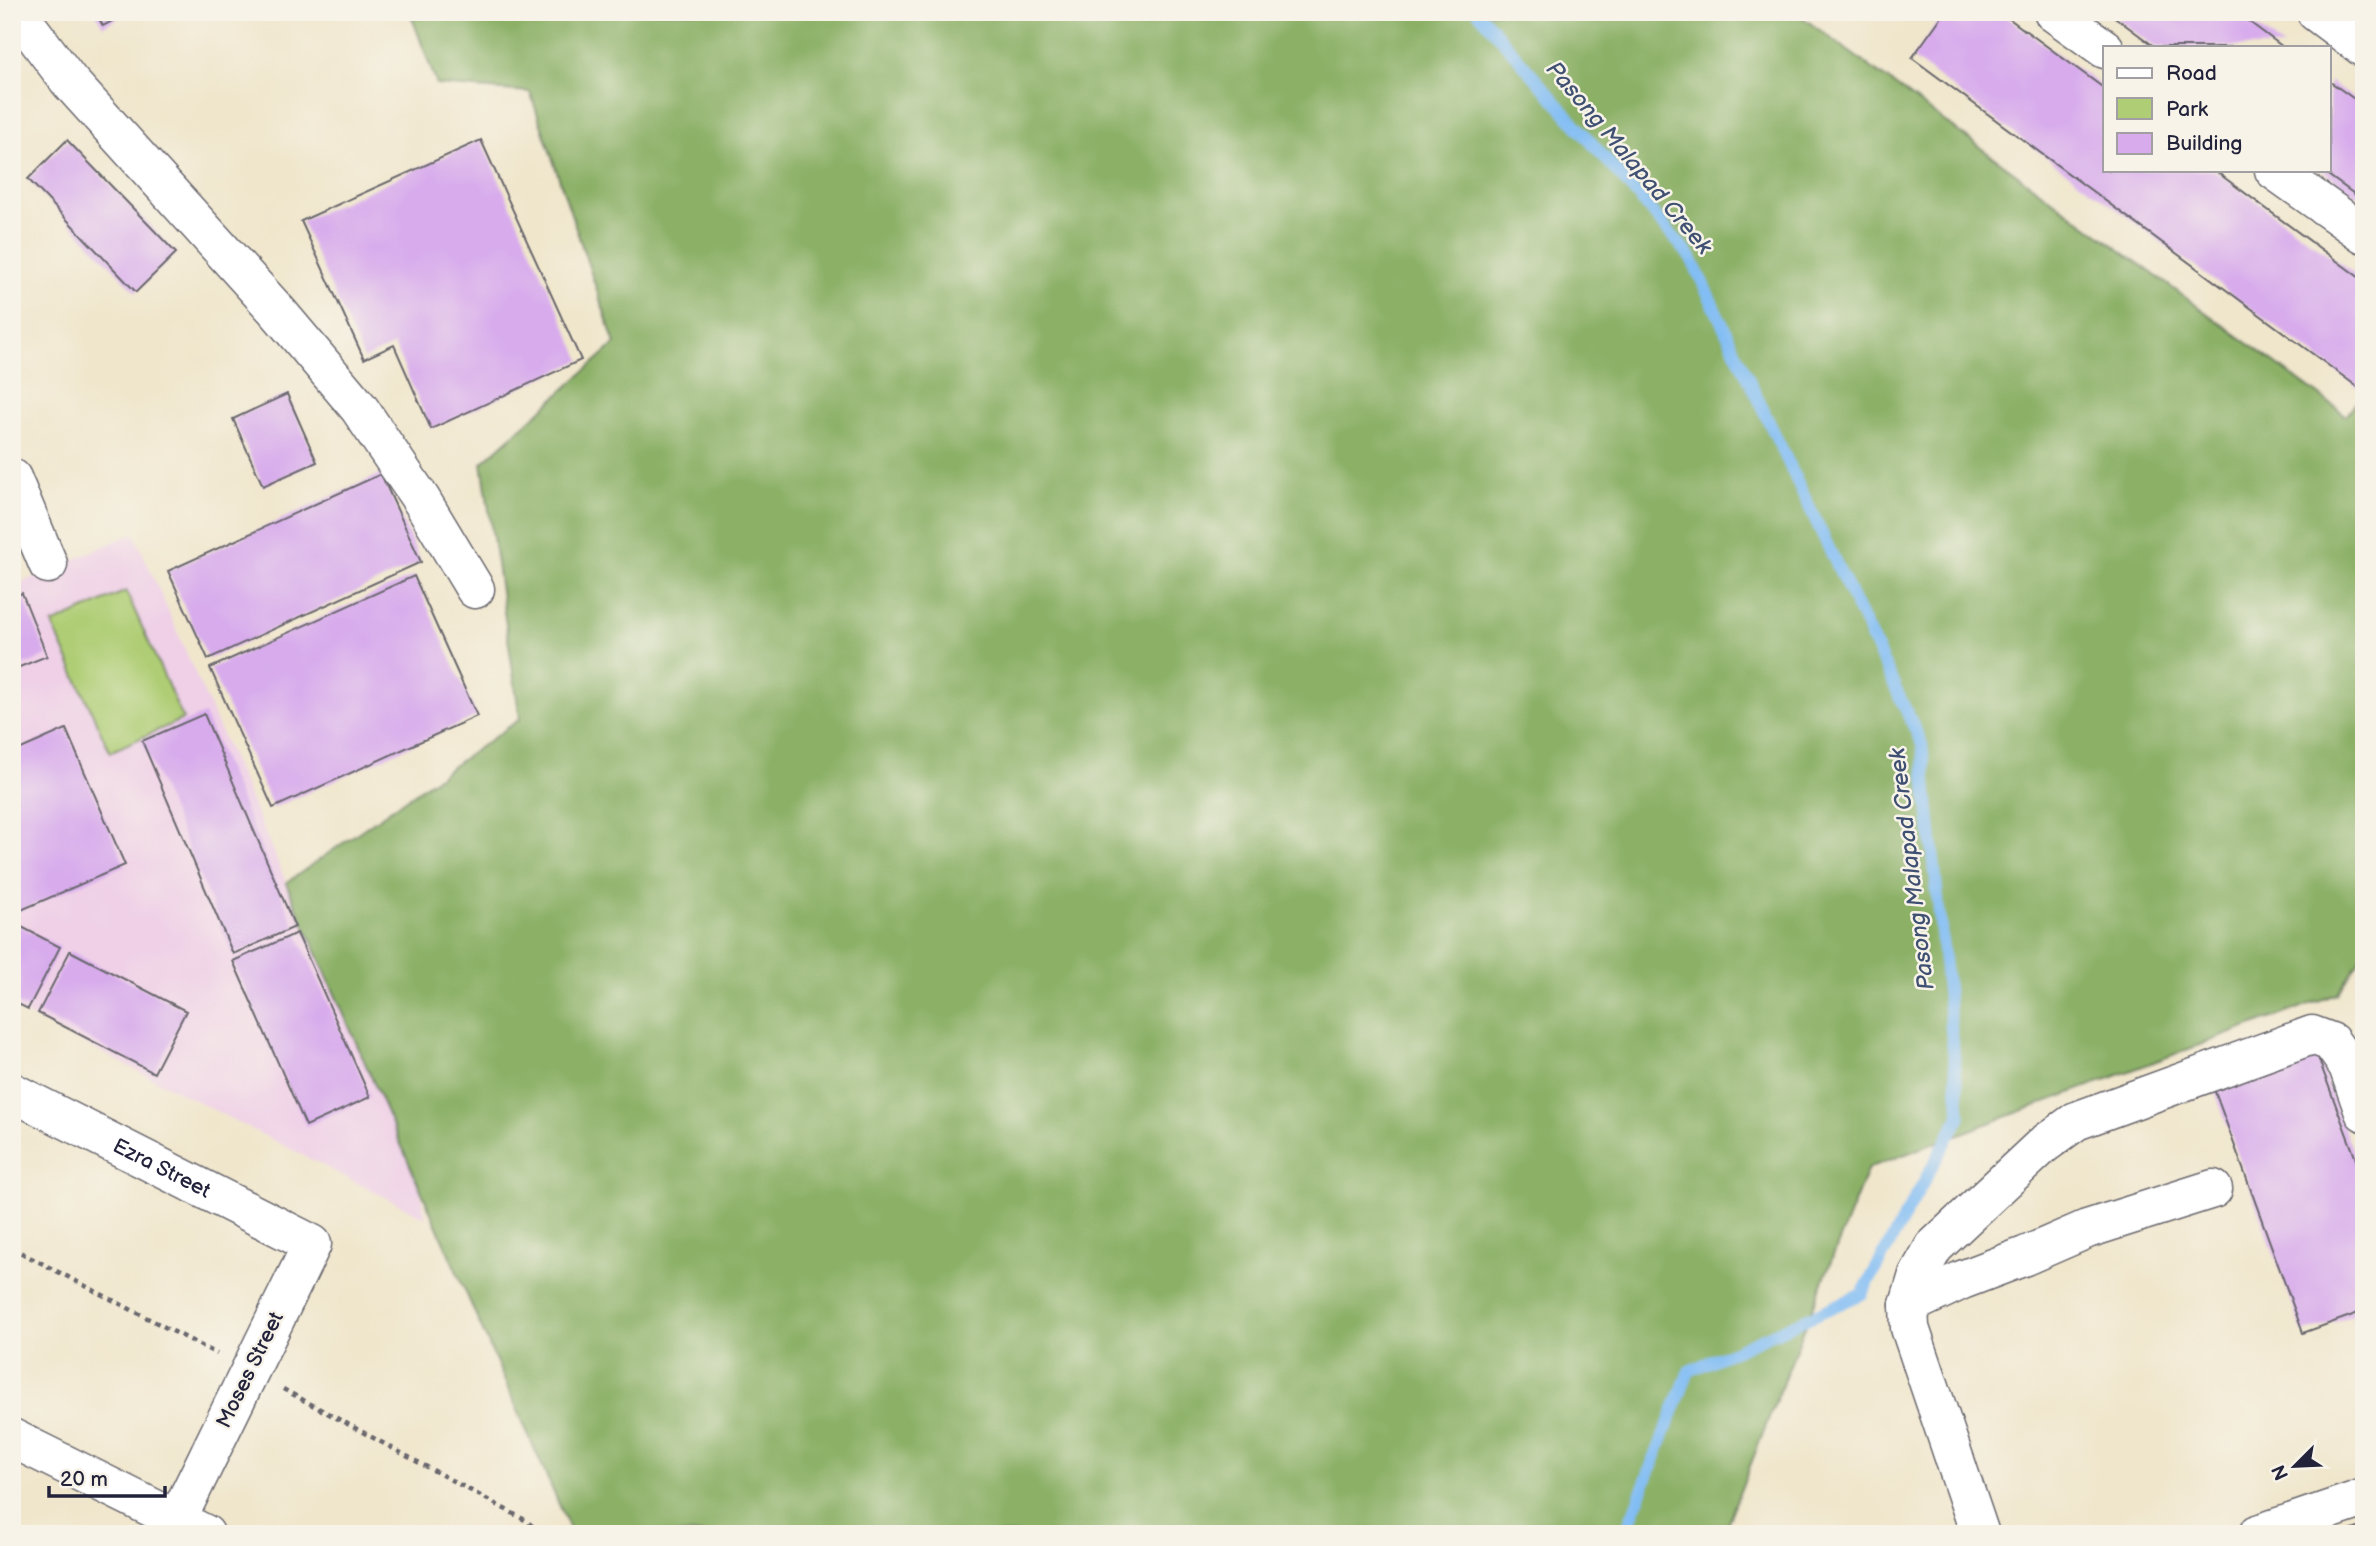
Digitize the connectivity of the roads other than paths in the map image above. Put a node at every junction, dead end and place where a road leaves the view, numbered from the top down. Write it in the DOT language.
graph roads {
  1 [pos="17,12"];
  2 [pos="2053,12"];
  3 [pos="2316,12"];
  4 [pos="2103,48"];
  5 [pos="2364,48"];
  6 [pos="2277,172"];
  7 [pos="2364,234"];
  8 [pos="12,478"];
  9 [pos="48,564"];
  10 [pos="475,589"];
  11 [pos="12,1092"];
  12 [pos="2364,1112"];
  13 [pos="2213,1189"];
  14 [pos="312,1244"];
  15 [pos="1909,1305"];
  16 [pos="12,1438"];
  17 [pos="2364,1498"];
  18 [pos="184,1529"];
  19 [pos="1980,1534"];
  20 [pos="2258,1534"];
  1 -- 10 [label="street"];
  2 -- 4 [label="street"];
  3 -- 5 [label="street"];
  6 -- 7 [label="street"];
  8 -- 9 [label="street"];
  11 -- 14 [label="street, Ezra Street"];
  12 -- 15 [label="street"];
  13 -- 15 [label="street"];
  14 -- 18 [label="street, Moses Street"];
  15 -- 19 [label="street"];
  16 -- 18 [label="street"];
  17 -- 20 [label="street"];
}
